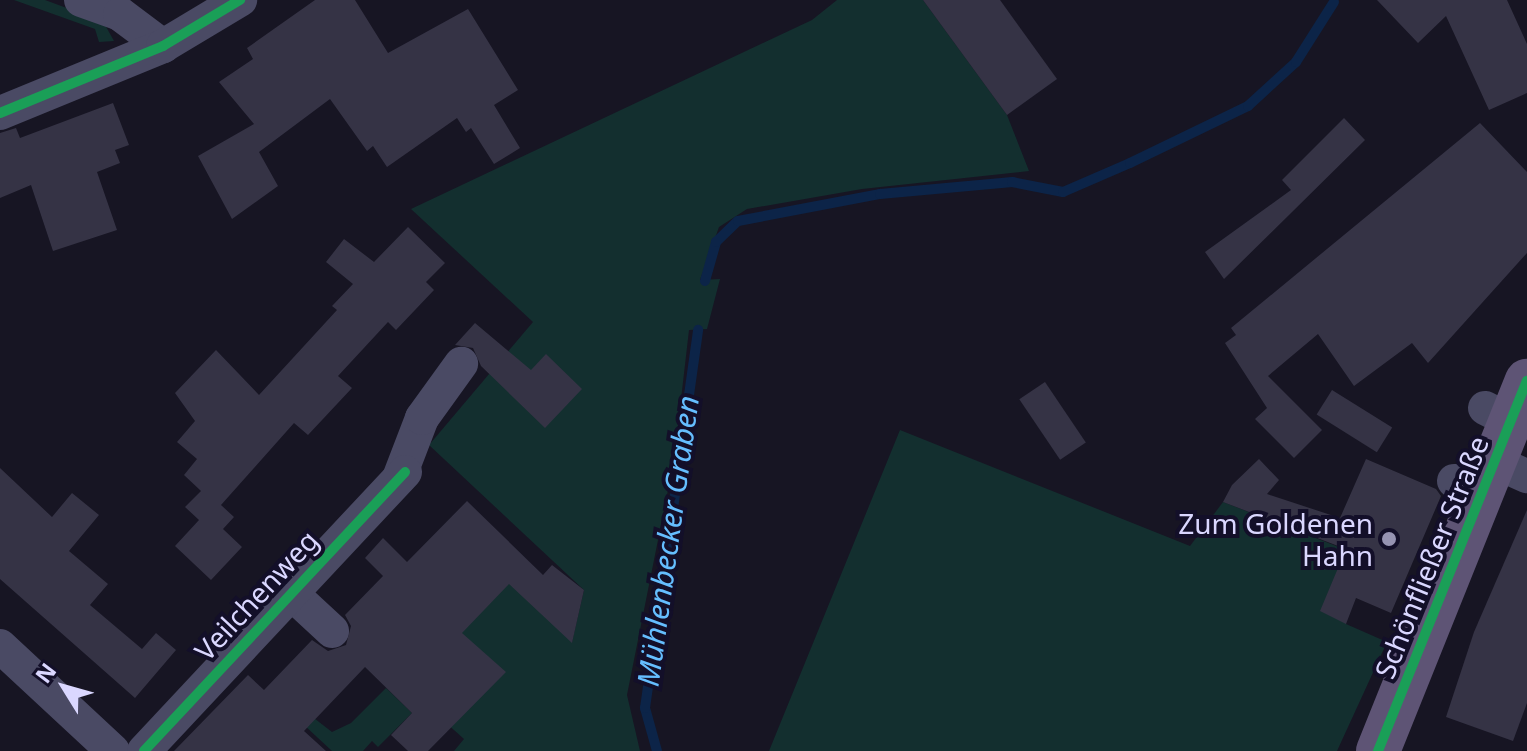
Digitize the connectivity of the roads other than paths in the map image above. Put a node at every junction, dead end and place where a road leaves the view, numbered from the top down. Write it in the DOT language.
graph roads {
  1 [pos="81,0"];
  2 [pos="240,0"];
  3 [pos="163,46"];
  4 [pos="0,113"];
  5 [pos="461,364"];
  6 [pos="1508,403"];
  7 [pos="1485,475"];
  8 [pos="291,593"];
  9 [pos="332,631"];
  10 [pos="0,646"];
  11 [pos="113,751"];
  12 [pos="144,751"];
  13 [pos="1378,751"];
  1 -- 3 [label="street"];
  2 -- 3 [label="street"];
  3 -- 4 [label="street"];
  5 -- 8 [label="street, Veilchenweg"];
  6 -- 7 [label="main road, Schönfließer Straße"];
  7 -- 13 [label="main road, Schönfließer Straße"];
  8 -- 9 [label="street"];
  8 -- 12 [label="street, Veilchenweg"];
  10 -- 11 [label="street"];
}
